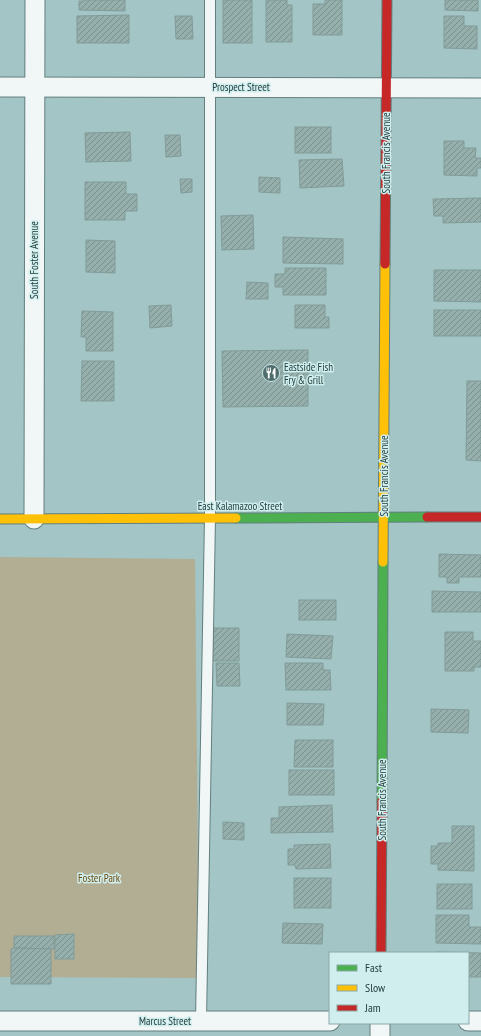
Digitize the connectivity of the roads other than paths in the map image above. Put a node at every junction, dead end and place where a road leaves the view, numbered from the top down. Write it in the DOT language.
graph roads {
  1 [pos="35,0"];
  2 [pos="210,0"];
  3 [pos="388,0"];
  4 [pos="0,87"];
  5 [pos="34,87"];
  6 [pos="211,87"];
  7 [pos="387,87"];
  8 [pos="481,88"];
  9 [pos="481,517"];
  10 [pos="210,518"];
  11 [pos="383,518"];
  12 [pos="0,519"];
  13 [pos="34,519"];
  14 [pos="381,952"];
  15 [pos="481,1020"];
  16 [pos="0,1021"];
  17 [pos="201,1021"];
  18 [pos="329,1021"];
  19 [pos="469,1021"];
  20 [pos="380,1024"];
  21 [pos="32,1029"];
  22 [pos="380,1036"];
  1 -- 5 [label="street, South Foster Avenue"];
  2 -- 6 [label="lane"];
  3 -- 7 [label="street, South Francis Avenue"];
  4 -- 5 [label="street, Prospect Street"];
  5 -- 6 [label="street, Prospect Street"];
  5 -- 13 [label="street, South Foster Avenue"];
  6 -- 7 [label="street, Prospect Street"];
  6 -- 10 [label="lane"];
  7 -- 8 [label="street, Prospect Street"];
  7 -- 11 [label="street, South Francis Avenue"];
  9 -- 11 [label="street, East Kalamazoo Street"];
  10 -- 11 [label="street, East Kalamazoo Street"];
  10 -- 13 [label="street, East Kalamazoo Street"];
  10 -- 17 [label="lane"];
  11 -- 14 [label="street, South Francis Avenue"];
  12 -- 13 [label="street, East Kalamazoo Street"];
  15 -- 19 [label="street"];
  16 -- 21 [label="street, Marcus Street"];
  17 -- 18 [label="street, Marcus Street"];
  17 -- 21 [label="street, Marcus Street"];
  20 -- 22 [label="street"];
}
